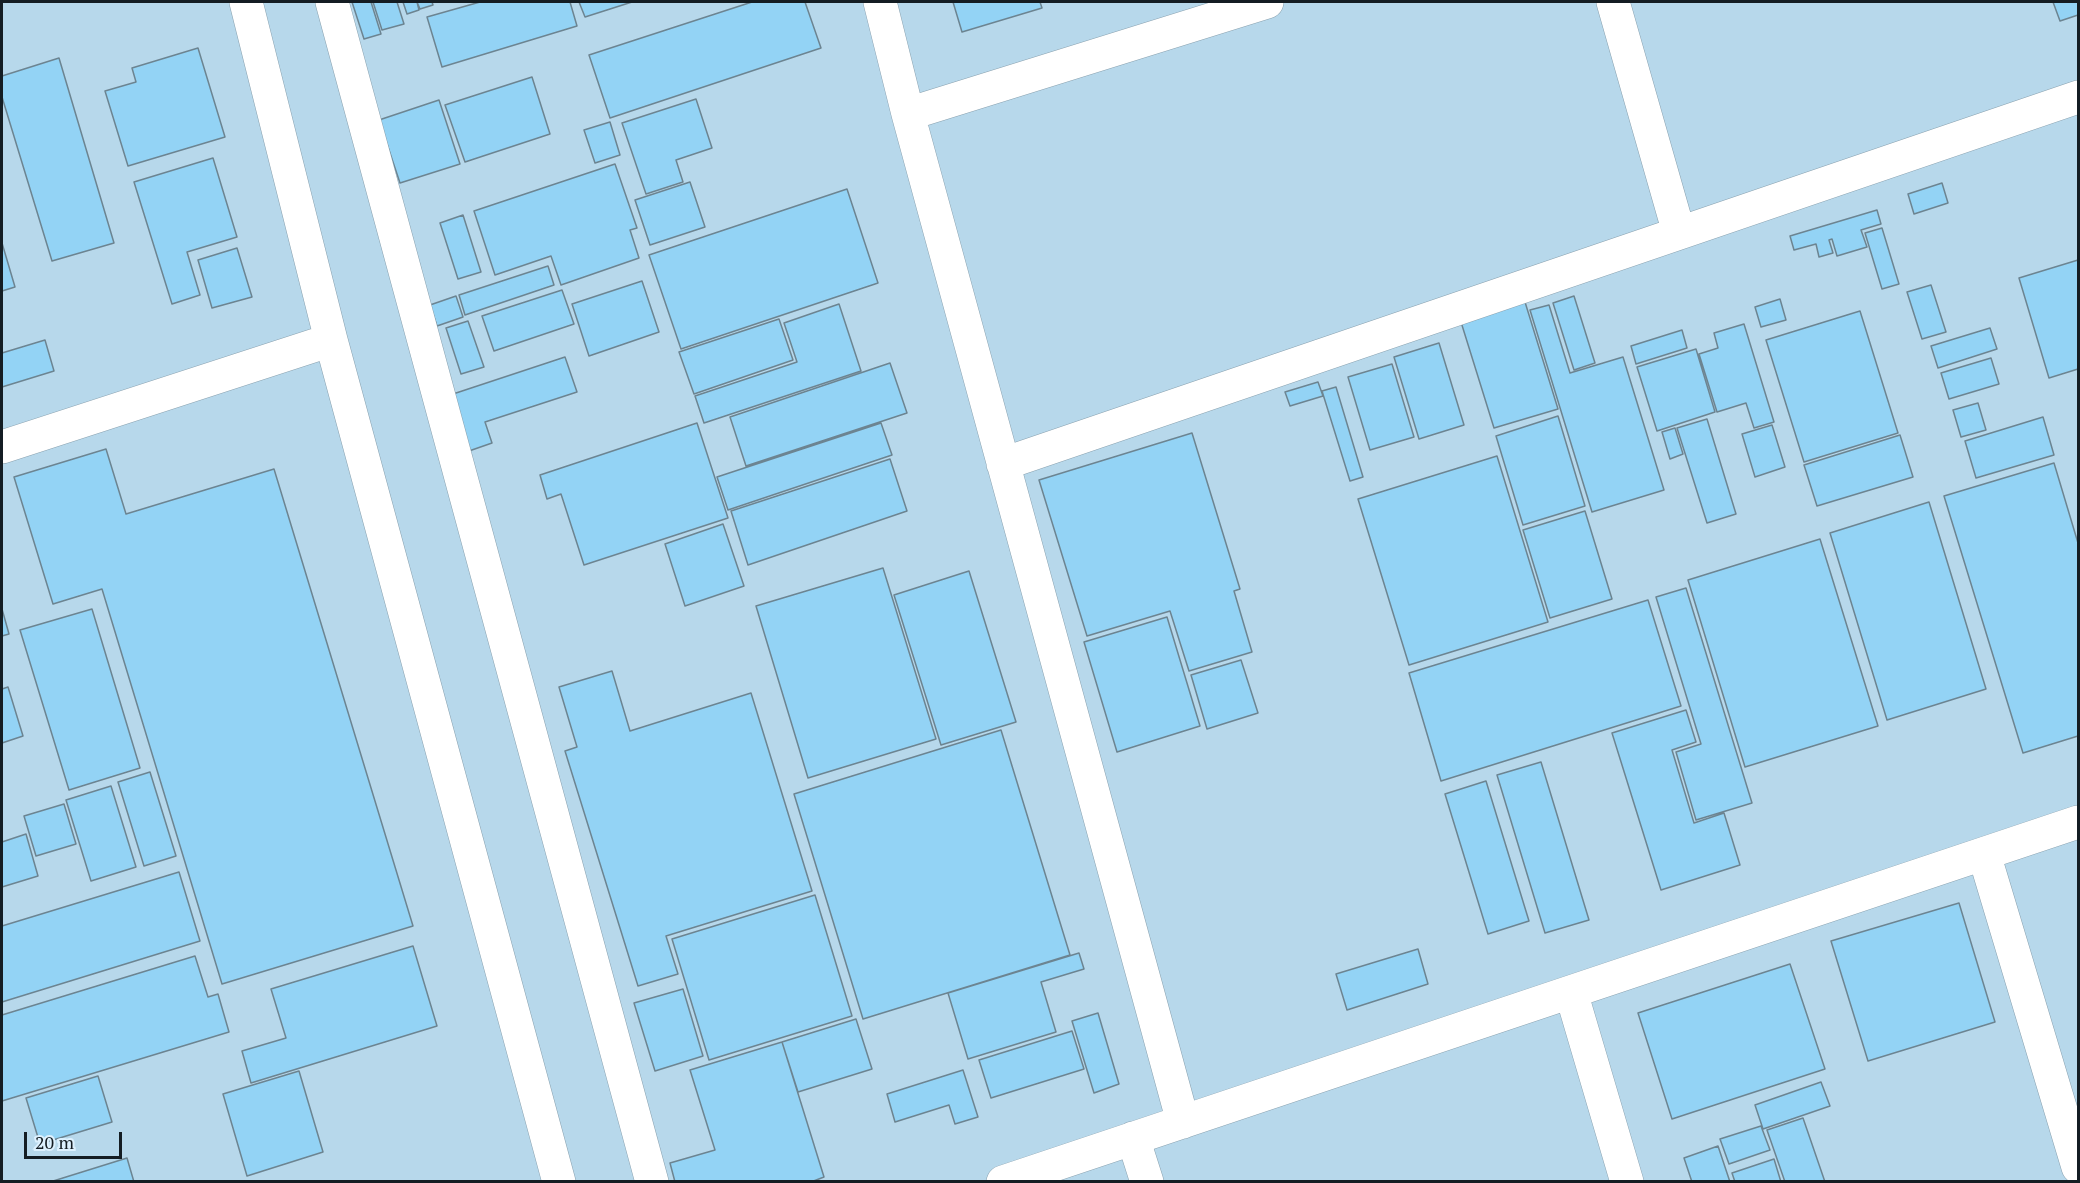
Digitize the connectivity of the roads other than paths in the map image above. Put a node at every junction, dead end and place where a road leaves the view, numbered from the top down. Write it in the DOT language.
graph roads {
  1 [pos="246,2"];
  2 [pos="332,2"];
  3 [pos="880,2"];
  4 [pos="1267,2"];
  5 [pos="1613,2"];
  6 [pos="2079,97"];
  7 [pos="908,114"];
  8 [pos="1679,233"];
  9 [pos="332,340"];
  10 [pos="2,447"];
  11 [pos="1003,464"];
  12 [pos="2079,822"];
  13 [pos="1984,854"];
  14 [pos="1571,992"];
  15 [pos="1183,1122"];
  16 [pos="1133,1138"];
  17 [pos="2079,1167"];
  18 [pos="559,1182"];
  19 [pos="652,1182"];
  20 [pos="1003,1182"];
  21 [pos="1147,1182"];
  22 [pos="1627,1182"];
  1 -- 9 [label="street"];
  2 -- 19 [label="street"];
  3 -- 7 [label="street"];
  4 -- 7 [label="street"];
  5 -- 8 [label="street"];
  6 -- 8 [label="street"];
  7 -- 11 [label="street"];
  8 -- 11 [label="street"];
  9 -- 10 [label="street"];
  9 -- 18 [label="street"];
  11 -- 15 [label="street"];
  12 -- 13 [label="street"];
  13 -- 14 [label="street"];
  13 -- 17 [label="street"];
  14 -- 15 [label="street"];
  14 -- 22 [label="street"];
  15 -- 16 [label="street"];
  16 -- 20 [label="street"];
  16 -- 21 [label="street"];
}
